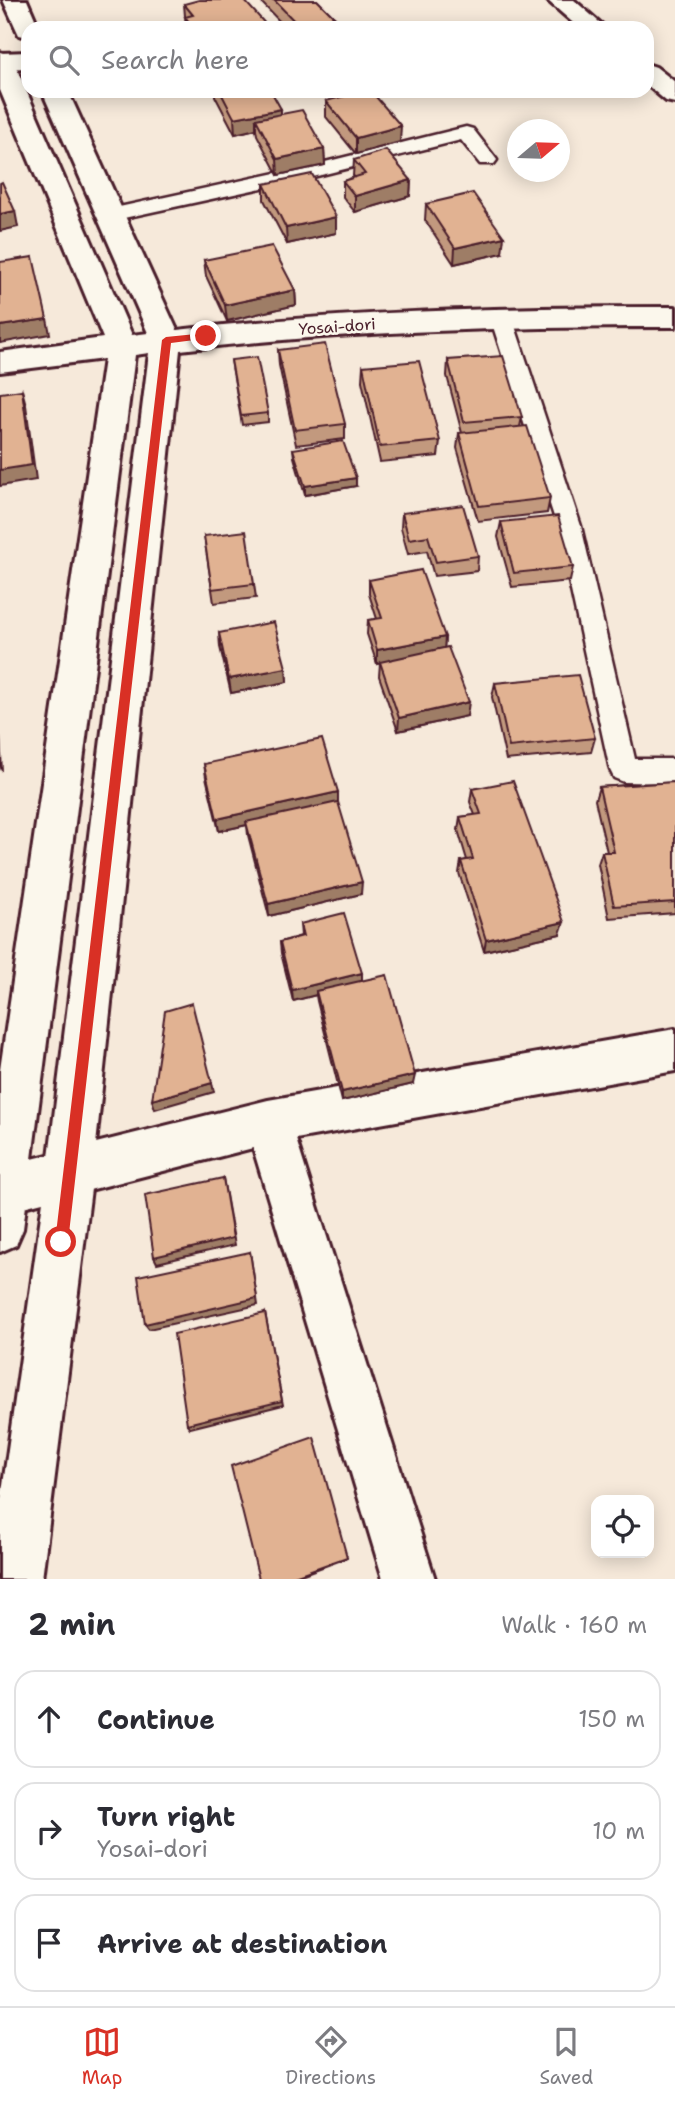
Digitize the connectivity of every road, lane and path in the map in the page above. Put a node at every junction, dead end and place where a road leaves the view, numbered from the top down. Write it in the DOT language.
graph roads {
  1 [pos="15,0"];
  2 [pos="559,0"];
  3 [pos="24,21"];
  4 [pos="585,21"];
  5 [pos="21,60"];
  6 [pos="0,61"];
  7 [pos="654,78"];
  8 [pos="675,95"];
  9 [pos="58,98"];
  10 [pos="487,160"];
  11 [pos="110,215"];
  12 [pos="501,317"];
  13 [pos="675,317"];
  14 [pos="166,340"];
  15 [pos="121,345"];
  16 [pos="0,362"];
  17 [pos="675,771"];
  18 [pos="675,1050"];
  19 [pos="268,1122"];
  20 [pos="70,1173"];
  21 [pos="2,1202"];
  22 [pos="16,1579"];
  23 [pos="409,1579"];
  1 -- 3 [label="street"];
  2 -- 4 [label="street"];
  5 -- 6 [label="street"];
  6 -- 15 [label="street"];
  7 -- 8 [label="street"];
  9 -- 11 [label="street"];
  10 -- 11 [label="lane"];
  11 -- 14 [label="street"];
  12 -- 13 [label="street, Yosai-dori"];
  12 -- 14 [label="street, Yosai-dori"];
  12 -- 17 [label="lane"];
  14 -- 15 [label="street, Yosai-dori"];
  14 -- 20 [label="street"];
  15 -- 16 [label="street, Yosai-dori"];
  15 -- 21 [label="street"];
  18 -- 19 [label="street"];
  19 -- 20 [label="street"];
  19 -- 23 [label="street"];
  20 -- 21 [label="street"];
  20 -- 22 [label="street"];
}
